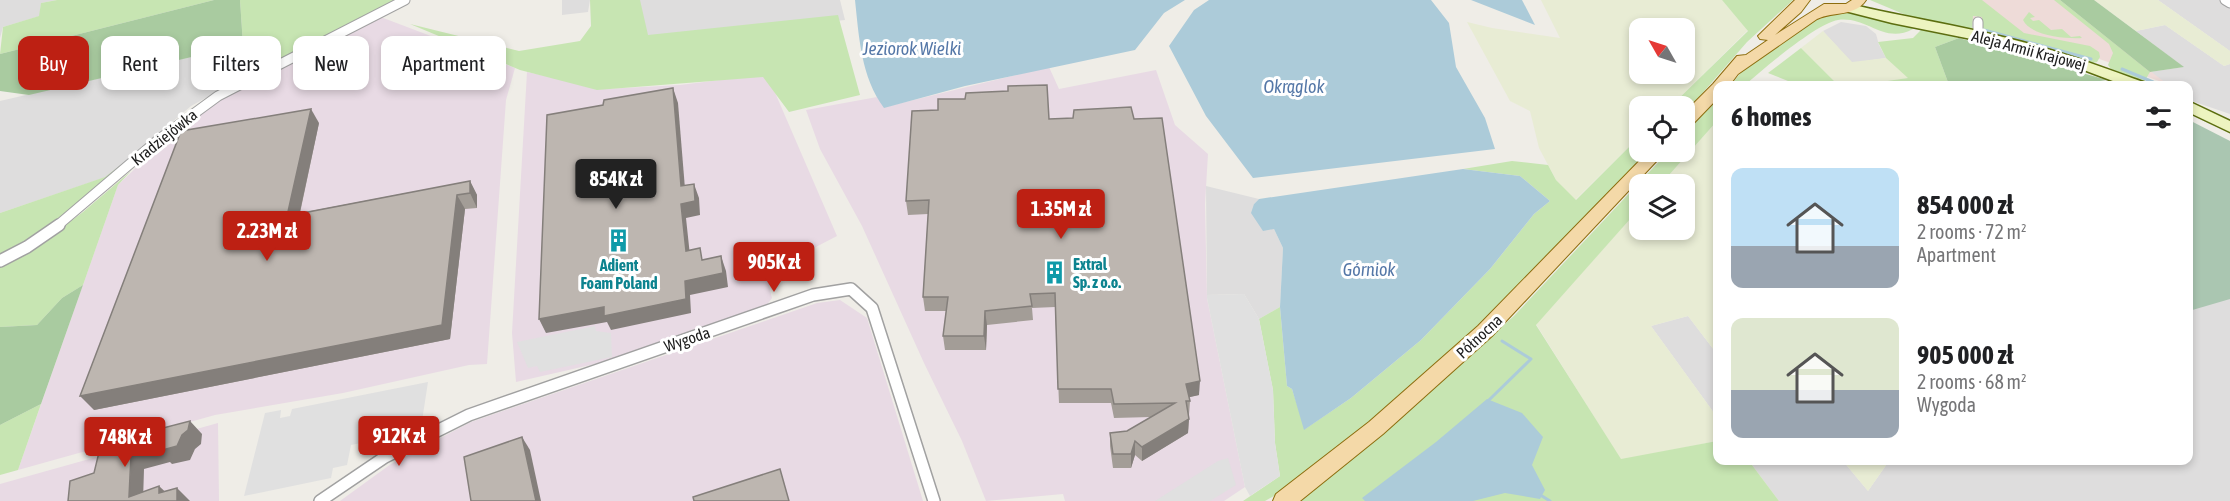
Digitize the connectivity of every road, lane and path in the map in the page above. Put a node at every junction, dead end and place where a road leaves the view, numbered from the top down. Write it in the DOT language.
graph roads {
  1 [pos="405,0"];
  2 [pos="1803,0"];
  3 [pos="1810,0"];
  4 [pos="2225,0"];
  5 [pos="2230,3"];
  6 [pos="1852,4"];
  7 [pos="1735,70"];
  8 [pos="1725,81"];
  9 [pos="2127,81"];
  10 [pos="1713,93"];
  11 [pos="2193,108"];
  12 [pos="1695,112"];
  13 [pos="2230,127"];
  14 [pos="1648,162"];
  15 [pos="0,261"];
  16 [pos="320,501"];
  17 [pos="934,501"];
  18 [pos="1284,501"];
  1 -- 15 [label="street, Kradziejówka"];
  2 -- 7 [label="main road"];
  3 -- 6 [label="main road"];
  4 -- 5 [label="street"];
  6 -- 7 [label="main road"];
  6 -- 9 [label="main road, Aleja Armii Krajowej"];
  7 -- 8 [label="main road"];
  10 -- 12 [label="main road"];
  11 -- 13 [label="main road"];
  14 -- 18 [label="main road, Północna"];
  16 -- 17 [label="street, Wygoda"];
}
